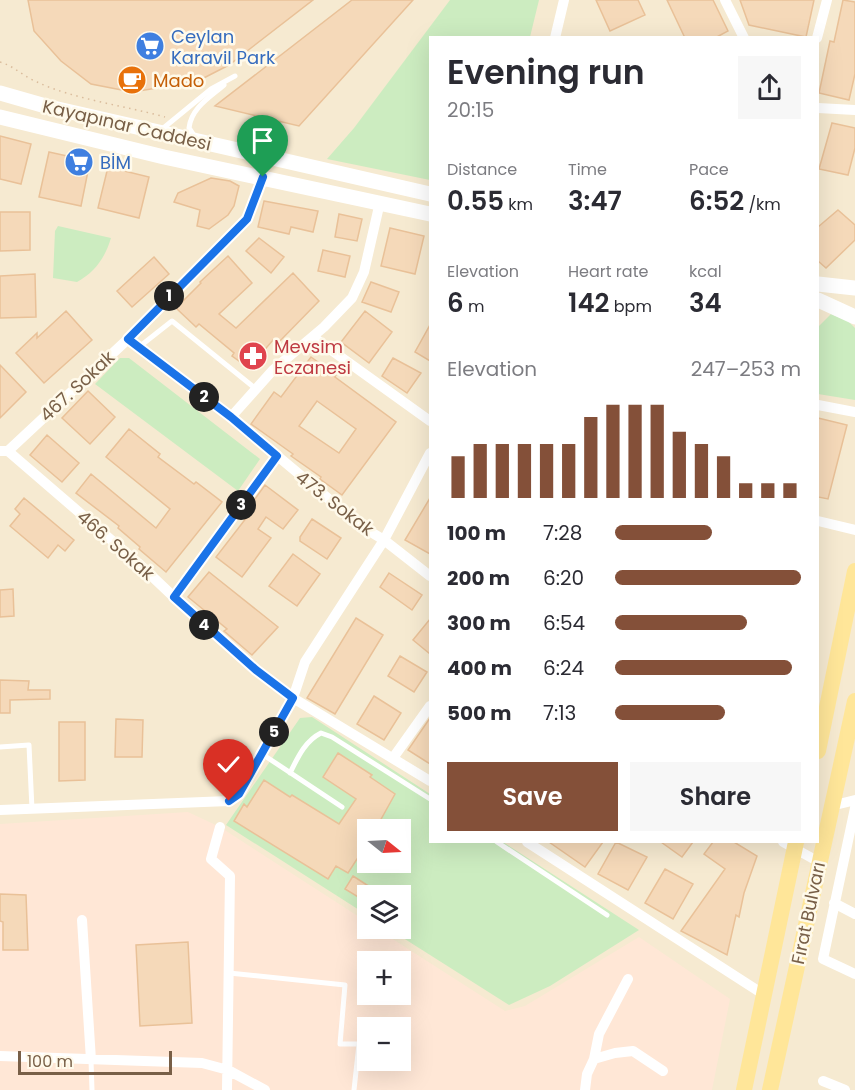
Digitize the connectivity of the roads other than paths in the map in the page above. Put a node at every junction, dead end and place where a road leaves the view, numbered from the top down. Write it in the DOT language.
graph roads {
  1 [pos="564,0"];
  2 [pos="725,0"];
  3 [pos="827,0"];
  4 [pos="555,36"];
  5 [pos="743,36"];
  6 [pos="818,36"];
  7 [pos="0,93"];
  8 [pos="819,108"];
  9 [pos="855,110"];
  10 [pos="0,117"];
  11 [pos="158,132"];
  12 [pos="201,142"];
  13 [pos="263,177"];
  14 [pos="429,194"];
  15 [pos="380,202"];
  16 [pos="429,214"];
  17 [pos="819,284"];
  18 [pos="852,289"];
  19 [pos="819,304"];
  20 [pos="855,308"];
  21 [pos="839,309"];
  22 [pos="855,317"];
  23 [pos="313,337"];
  24 [pos="128,339"];
  25 [pos="139,347"];
  26 [pos="256,389"];
  27 [pos="819,405"];
  28 [pos="855,412"];
  29 [pos="231,417"];
  30 [pos="429,420"];
  31 [pos="4,451"];
  32 [pos="429,455"];
  33 [pos="277,456"];
  34 [pos="819,521"];
  35 [pos="855,530"];
  36 [pos="384,540"];
  37 [pos="855,571"];
  38 [pos="429,575"];
  39 [pos="174,597"];
  40 [pos="293,698"];
  41 [pos="855,701"];
  42 [pos="429,707"];
  43 [pos="820,731"];
  44 [pos="0,747"];
  45 [pos="261,754"];
  46 [pos="393,758"];
  47 [pos="290,772"];
  48 [pos="429,780"];
  49 [pos="429,798"];
  50 [pos="855,800"];
  51 [pos="831,806"];
  52 [pos="342,807"];
  53 [pos="855,808"];
  54 [pos="32,809"];
  55 [pos="0,810"];
  56 [pos="220,827"];
  57 [pos="499,843"];
  58 [pos="533,843"];
  59 [pos="791,844"];
  60 [pos="819,862"];
  61 [pos="834,903"];
  62 [pos="855,914"];
  63 [pos="607,915"];
  64 [pos="82,920"];
  65 [pos="229,974"];
  66 [pos="855,974"];
  67 [pos="628,979"];
  68 [pos="763,993"];
  69 [pos="357,1044"];
  70 [pos="0,1056"];
  71 [pos="594,1059"];
  72 [pos="91,1060"];
  73 [pos="357,1062"];
  74 [pos="228,1070"];
  75 [pos="663,1071"];
  76 [pos="823,1081"];
  77 [pos="92,1090"];
  78 [pos="227,1090"];
  79 [pos="265,1090"];
  80 [pos="354,1090"];
  81 [pos="585,1090"];
  82 [pos="744,1090"];
  83 [pos="770,1090"];
  84 [pos="845,1090"];
  1 -- 4 [label="street"];
  2 -- 5 [label="street"];
  3 -- 6 [label="street"];
  7 -- 11 [label="main road, Kayapınar Caddesi"];
  8 -- 9 [label="street"];
  10 -- 13 [label="main road, Kayapınar Caddesi"];
  11 -- 12 [label="main road, Kayapınar Caddesi"];
  11 -- 12 [label="lane"];
  12 -- 14 [label="main road, Kayapınar Caddesi"];
  13 -- 15 [label="main road, Kayapınar Caddesi"];
  13 -- 24 [label="street, 467. Sokak"];
  15 -- 16 [label="main road, Kayapınar Caddesi"];
  15 -- 23 [label="street"];
  17 -- 18 [label="main road"];
  19 -- 21 [label="main road"];
  20 -- 21 [label="main road"];
  21 -- 22 [label="main road"];
  23 -- 26 [label="street"];
  23 -- 30 [label="street"];
  24 -- 25 [label="street, 473. Sokak"];
  24 -- 31 [label="street, 467. Sokak"];
  25 -- 26 [label="lane"];
  25 -- 29 [label="street, 473. Sokak"];
  26 -- 29 [label="street"];
  27 -- 28 [label="street"];
  29 -- 33 [label="street, 473. Sokak"];
  31 -- 39 [label="street, 466. Sokak"];
  32 -- 36 [label="street"];
  33 -- 36 [label="street, 473. Sokak"];
  33 -- 39 [label="street"];
  34 -- 35 [label="street"];
  36 -- 38 [label="street, 473. Sokak"];
  36 -- 40 [label="street"];
  37 -- 43 [label="main road"];
  39 -- 40 [label="street, 466. Sokak"];
  40 -- 45 [label="street"];
  40 -- 46 [label="street, 466. Sokak"];
  41 -- 51 [label="main road, Fırat Bulvarı"];
  42 -- 46 [label="street"];
  44 -- 54 [label="lane"];
  45 -- 47 [label="lane"];
  45 -- 54 [label="street"];
  46 -- 48 [label="street, 466. Sokak"];
  47 -- 49 [label="lane"];
  47 -- 52 [label="lane"];
  50 -- 51 [label="street"];
  51 -- 60 [label="main road, Fırat Bulvarı"];
  53 -- 61 [label="street"];
  54 -- 55 [label="street"];
  56 -- 65 [label="street"];
  57 -- 63 [label="lane"];
  58 -- 68 [label="street"];
  59 -- 60 [label="street"];
  59 -- 68 [label="main road, Fırat Bulvarı"];
  60 -- 83 [label="main road, Fırat Bulvarı"];
  61 -- 62 [label="street"];
  61 -- 66 [label="street"];
  64 -- 72 [label="street"];
  65 -- 69 [label="lane"];
  65 -- 74 [label="street"];
  67 -- 71 [label="street"];
  68 -- 82 [label="main road, Fırat Bulvarı"];
  70 -- 72 [label="street"];
  71 -- 75 [label="street"];
  71 -- 81 [label="street"];
  72 -- 74 [label="street"];
  72 -- 77 [label="lane"];
  73 -- 80 [label="lane"];
  74 -- 78 [label="street"];
  74 -- 79 [label="street"];
  76 -- 84 [label="street"];
}
